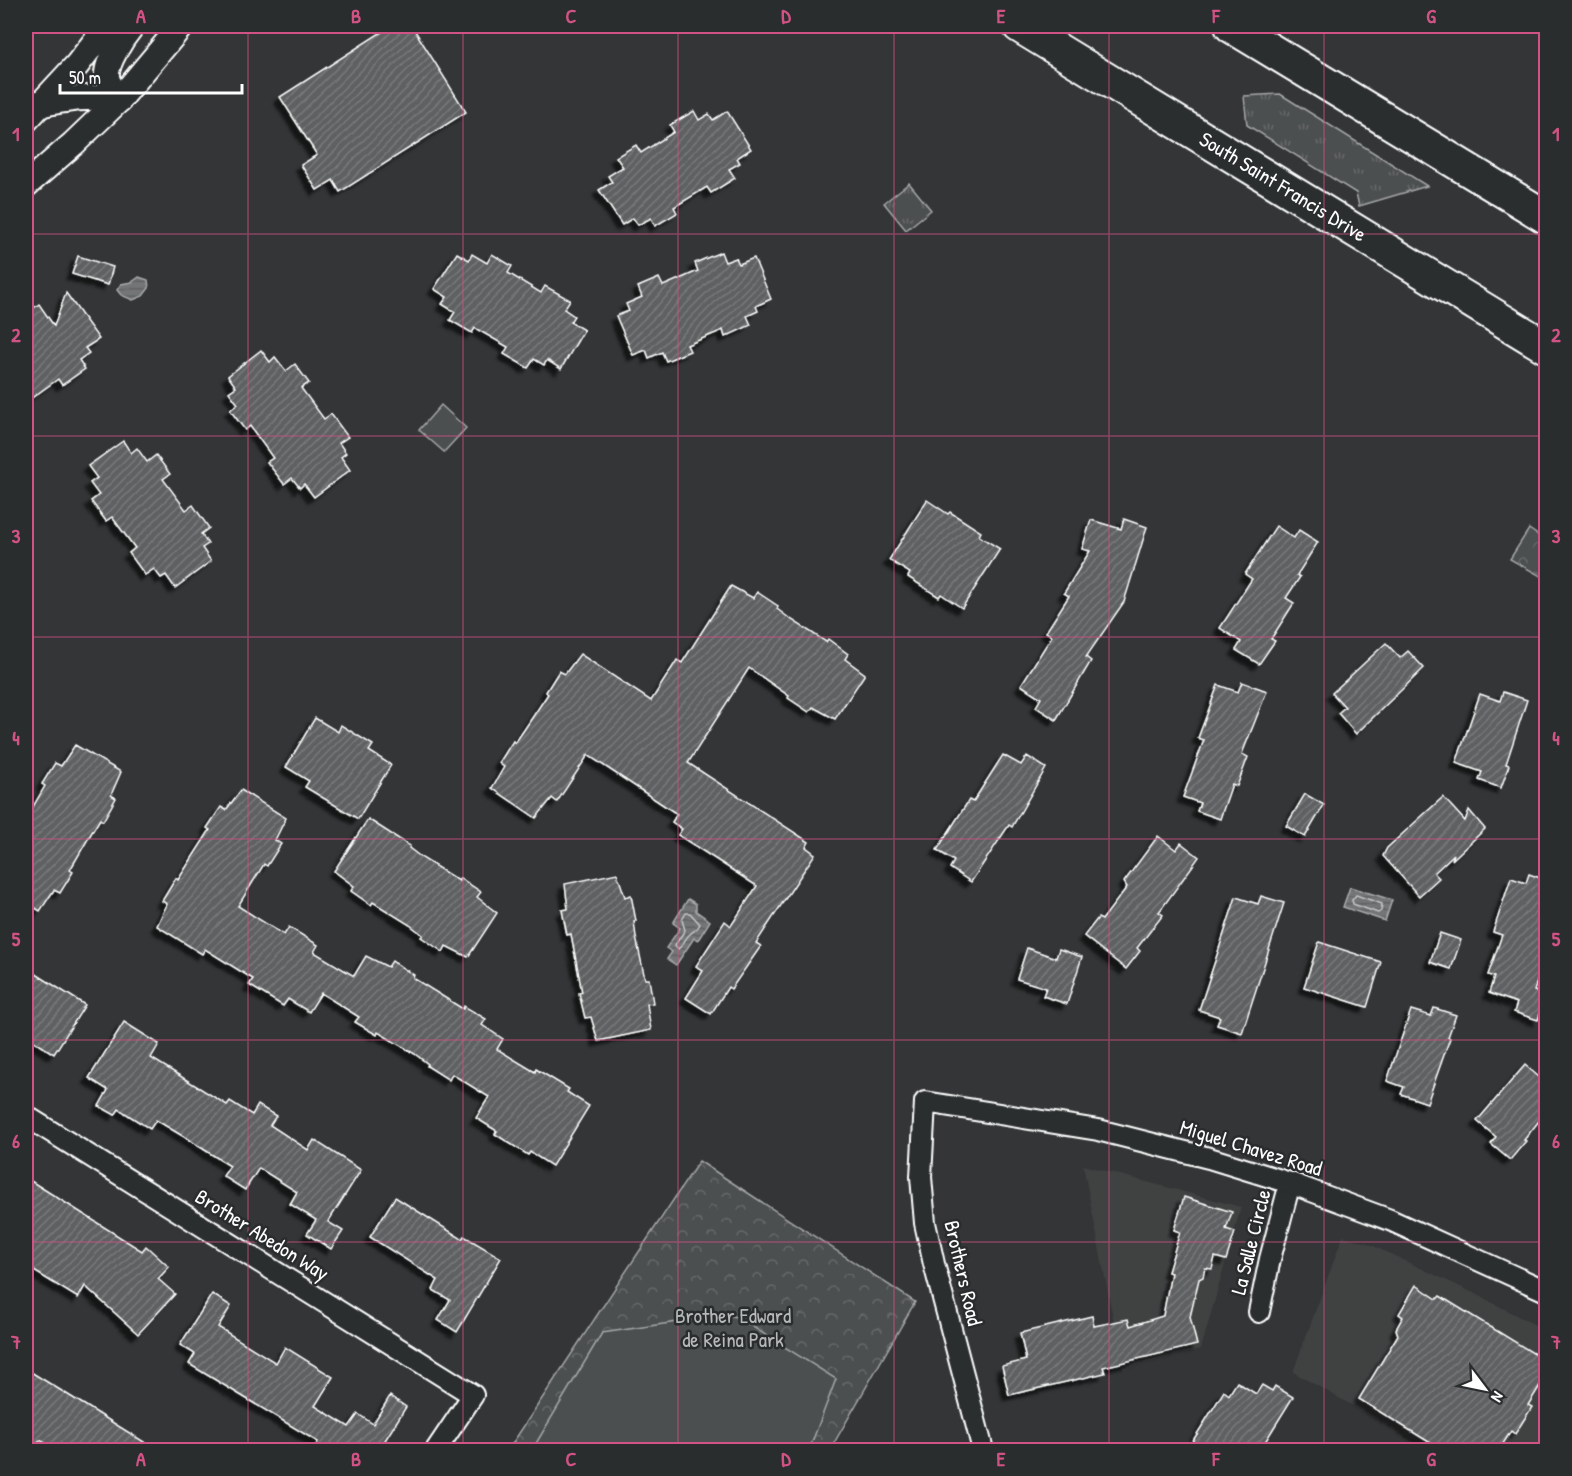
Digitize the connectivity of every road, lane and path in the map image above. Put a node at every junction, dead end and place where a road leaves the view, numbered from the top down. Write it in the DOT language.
graph roads {
  1 [pos="107,26"];
  2 [pos="132,26"];
  3 [pos="181,26"];
  4 [pos="1019,26"];
  5 [pos="1231,26"];
  6 [pos="119,99"];
  7 [pos="32,113"];
  8 [pos="26,185"];
  9 [pos="1546,217"];
  10 [pos="1546,347"];
  11 [pos="925,1102"];
  12 [pos="26,1116"];
  13 [pos="1290,1183"];
  14 [pos="1546,1292"];
  15 [pos="1259,1312"];
  16 [pos="436,1450"];
  17 [pos="983,1450"];
  1 -- 7 [label="street"];
  2 -- 6 [label="street"];
  3 -- 6 [label="street"];
  4 -- 10 [label="highway, South Saint Francis Drive"];
  5 -- 9 [label="highway"];
  6 -- 7 [label="street"];
  6 -- 8 [label="street"];
  11 -- 13 [label="street, Miguel Chavez Road"];
  11 -- 17 [label="street, Brothers Road"];
  12 -- 16 [label="street, Brother Abedon Way"];
  13 -- 14 [label="street, Miguel Chavez Road"];
  13 -- 15 [label="street, La Salle Circle"];
}
